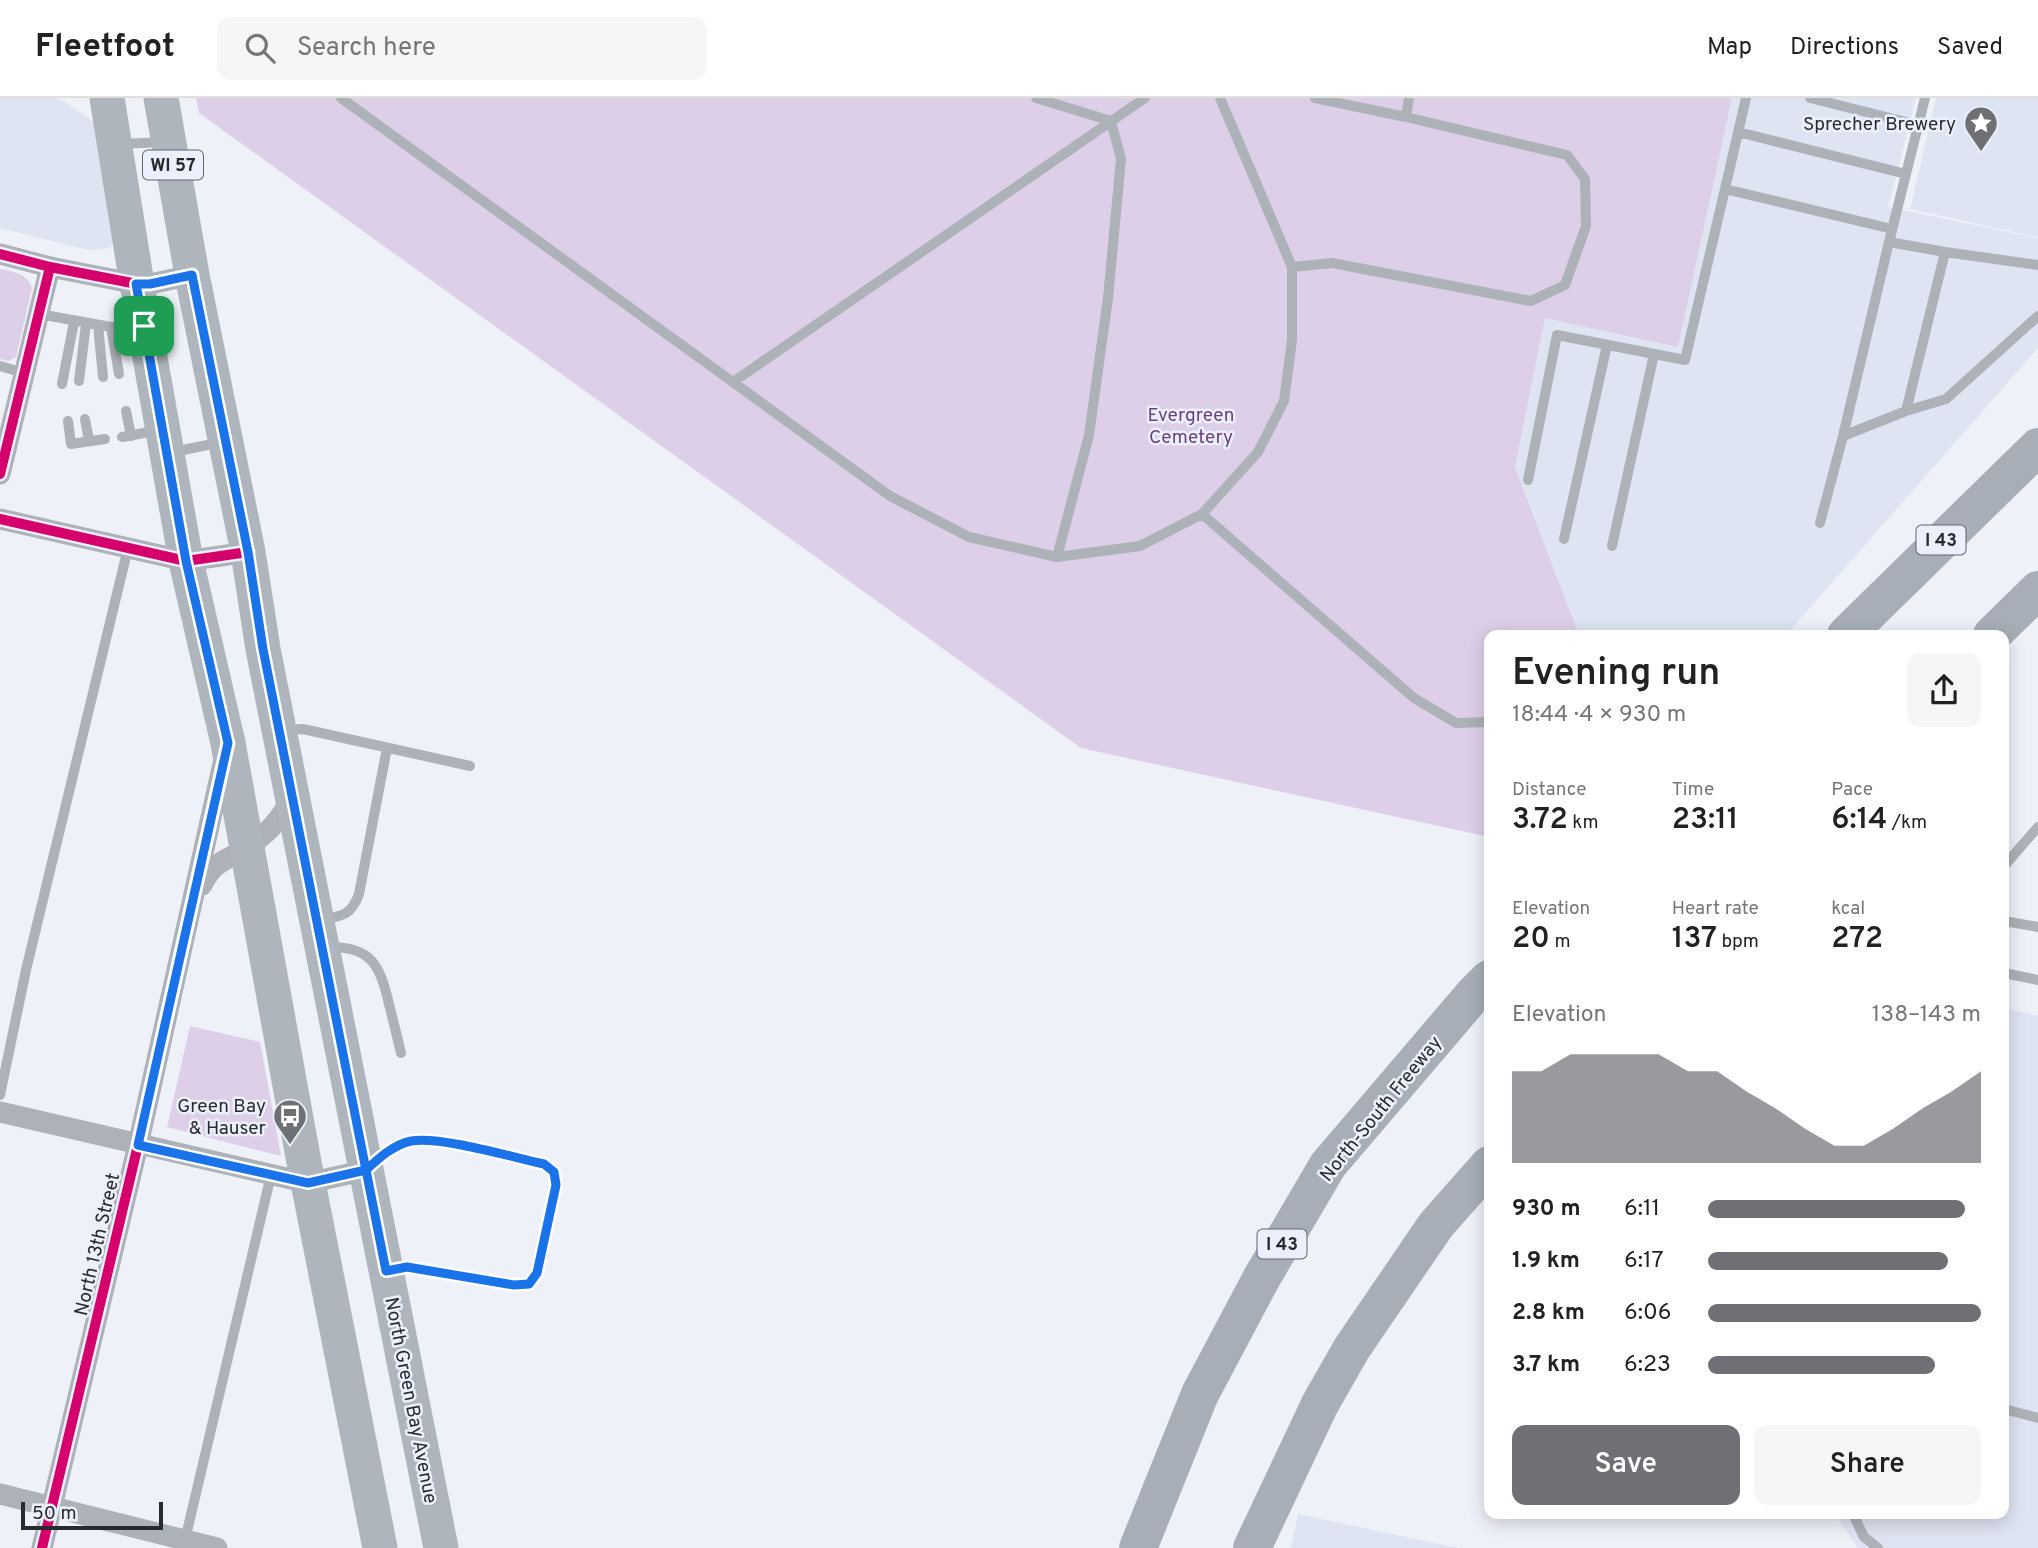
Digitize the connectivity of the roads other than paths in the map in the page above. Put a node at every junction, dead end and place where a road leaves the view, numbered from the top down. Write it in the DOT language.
graph roads {
  1 [pos="107,98"];
  2 [pos="161,98"];
  3 [pos="341,98"];
  4 [pos="1037,98"];
  5 [pos="1145,98"];
  6 [pos="1220,98"];
  7 [pos="1315,98"];
  8 [pos="1409,98"];
  9 [pos="1746,98"];
  10 [pos="1810,98"];
  11 [pos="1924,98"];
  12 [pos="1406,117"];
  13 [pos="1111,121"];
  14 [pos="1918,125"];
  15 [pos="1738,132"];
  16 [pos="169,142"];
  17 [pos="115,144"];
  18 [pos="1906,174"];
  19 [pos="1725,189"];
  20 [pos="1892,229"];
  21 [pos="1889,242"];
  22 [pos="1945,252"];
  23 [pos="0,254"];
  24 [pos="2038,265"];
  25 [pos="50,267"];
  26 [pos="1292,267"];
  27 [pos="192,275"];
  28 [pos="136,284"];
  29 [pos="38,314"];
  30 [pos="2038,316"];
  31 [pos="74,322"];
  32 [pos="92,325"];
  33 [pos="127,327"];
  34 [pos="1607,345"];
  35 [pos="1654,354"];
  36 [pos="0,366"];
  37 [pos="24,373"];
  38 [pos="119,374"];
  39 [pos="103,377"];
  40 [pos="79,381"];
  41 [pos="733,382"];
  42 [pos="62,383"];
  43 [pos="126,411"];
  44 [pos="1906,411"];
  45 [pos="85,419"];
  46 [pos="68,421"];
  47 [pos="1843,436"];
  48 [pos="105,439"];
  49 [pos="145,439"];
  50 [pos="89,441"];
  51 [pos="226,442"];
  52 [pos="2038,447"];
  53 [pos="0,474"];
  54 [pos="1528,480"];
  55 [pos="1202,514"];
  56 [pos="0,519"];
  57 [pos="1820,523"];
  58 [pos="1564,539"];
  59 [pos="1612,547"];
  60 [pos="128,548"];
  61 [pos="248,552"];
  62 [pos="1057,557"];
  63 [pos="186,561"];
  64 [pos="2038,590"];
  65 [pos="1851,630"];
  66 [pos="1997,630"];
  67 [pos="1484,722"];
  68 [pos="279,731"];
  69 [pos="228,743"];
  70 [pos="387,748"];
  71 [pos="470,766"];
  72 [pos="292,796"];
  73 [pos="2038,827"];
  74 [pos="247,848"];
  75 [pos="2009,860"];
  76 [pos="192,905"];
  77 [pos="2009,921"];
  78 [pos="2038,927"];
  79 [pos="319,934"];
  80 [pos="2009,974"];
  81 [pos="2038,981"];
  82 [pos="1484,984"];
  83 [pos="401,1052"];
  84 [pos="0,1096"];
  85 [pos="0,1112"];
  86 [pos="138,1145"];
  87 [pos="366,1170"];
  88 [pos="1484,1171"];
  89 [pos="271,1175"];
  90 [pos="308,1183"];
  91 [pos="386,1271"];
  92 [pos="2009,1410"];
  93 [pos="2038,1418"];
  94 [pos="0,1494"];
  95 [pos="1270,1506"];
  96 [pos="51,1508"];
  97 [pos="1855,1519"];
  98 [pos="185,1540"];
  99 [pos="42,1548"];
  100 [pos="217,1548"];
  101 [pos="380,1548"];
  102 [pos="441,1548"];
  103 [pos="1138,1548"];
  104 [pos="1252,1548"];
  105 [pos="1258,1548"];
  106 [pos="1878,1548"];
  1 -- 17 [label="main road, WI 57"];
  2 -- 16 [label="main road, North Green Bay Avenue / WI 57"];
  3 -- 41 [label="lane"];
  4 -- 13 [label="lane"];
  5 -- 13 [label="lane"];
  6 -- 26 [label="lane"];
  7 -- 12 [label="lane"];
  8 -- 12 [label="lane"];
  9 -- 15 [label="lane"];
  10 -- 14 [label="lane"];
  11 -- 14 [label="lane"];
  12 -- 26 [label="lane"];
  13 -- 41 [label="lane"];
  13 -- 62 [label="lane"];
  14 -- 18 [label="lane"];
  15 -- 18 [label="lane"];
  15 -- 19 [label="lane"];
  16 -- 17 [label="lane"];
  16 -- 27 [label="main road, North Green Bay Avenue / WI 57"];
  17 -- 28 [label="main road, WI 57"];
  18 -- 20 [label="lane"];
  19 -- 20 [label="lane"];
  19 -- 35 [label="lane"];
  20 -- 21 [label="lane"];
  21 -- 22 [label="lane"];
  21 -- 47 [label="lane"];
  22 -- 24 [label="lane"];
  22 -- 44 [label="lane"];
  23 -- 25 [label="street"];
  25 -- 28 [label="street"];
  25 -- 29 [label="street"];
  26 -- 55 [label="lane"];
  27 -- 28 [label="street"];
  27 -- 51 [label="main road, North Green Bay Avenue / WI 57"];
  28 -- 33 [label="main road, WI 57"];
  29 -- 31 [label="lane"];
  29 -- 37 [label="street"];
  30 -- 44 [label="lane"];
  31 -- 32 [label="lane"];
  31 -- 42 [label="lane"];
  32 -- 33 [label="lane"];
  32 -- 39 [label="lane"];
  32 -- 40 [label="lane"];
  33 -- 38 [label="lane"];
  33 -- 49 [label="main road, WI 57"];
  34 -- 35 [label="lane"];
  34 -- 54 [label="lane"];
  34 -- 58 [label="lane"];
  35 -- 59 [label="lane"];
  36 -- 37 [label="lane"];
  37 -- 53 [label="street"];
  41 -- 62 [label="lane"];
  43 -- 49 [label="lane"];
  44 -- 47 [label="lane"];
  45 -- 50 [label="lane"];
  46 -- 50 [label="lane"];
  47 -- 57 [label="lane"];
  48 -- 50 [label="lane"];
  49 -- 51 [label="lane"];
  49 -- 63 [label="main road, WI 57"];
  51 -- 61 [label="main road, North Green Bay Avenue / WI 57"];
  52 -- 65 [label="highway, I 43"];
  55 -- 62 [label="lane"];
  55 -- 67 [label="lane"];
  56 -- 60 [label="street"];
  60 -- 63 [label="street"];
  60 -- 84 [label="lane"];
  61 -- 63 [label="street"];
  61 -- 68 [label="main road, North Green Bay Avenue / WI 57"];
  63 -- 69 [label="main road, WI 57"];
  64 -- 66 [label="highway"];
  68 -- 70 [label="lane"];
  68 -- 72 [label="main road, North Green Bay Avenue / WI 57"];
  69 -- 74 [label="main road, WI 57"];
  69 -- 76 [label="street, North 13th Street"];
  70 -- 71 [label="lane"];
  70 -- 79 [label="lane"];
  72 -- 74 [label="street"];
  72 -- 79 [label="main road, North Green Bay Avenue / WI 57"];
  73 -- 75 [label="lane"];
  74 -- 76 [label="street"];
  74 -- 90 [label="main road, WI 57"];
  76 -- 86 [label="street, North 13th Street"];
  77 -- 78 [label="lane"];
  79 -- 83 [label="lane"];
  79 -- 87 [label="main road, North Green Bay Avenue / WI 57"];
  80 -- 81 [label="lane"];
  82 -- 103 [label="highway, North-South Freeway / I 43"];
  85 -- 86 [label="street"];
  86 -- 89 [label="street"];
  86 -- 96 [label="street, North 13th Street"];
  87 -- 90 [label="street"];
  87 -- 91 [label="main road, North Green Bay Avenue / WI 57"];
  87 -- 91 [label="lane"];
  88 -- 95 [label="highway"];
  89 -- 90 [label="street"];
  89 -- 98 [label="lane"];
  90 -- 101 [label="main road, WI 57"];
  91 -- 102 [label="main road, North Green Bay Avenue / WI 57"];
  92 -- 93 [label="lane"];
  94 -- 96 [label="street"];
  95 -- 104 [label="highway"];
  95 -- 105 [label="highway"];
  96 -- 98 [label="street"];
  96 -- 99 [label="street, North 13th Street"];
  97 -- 106 [label="lane"];
  98 -- 100 [label="street"];
}
